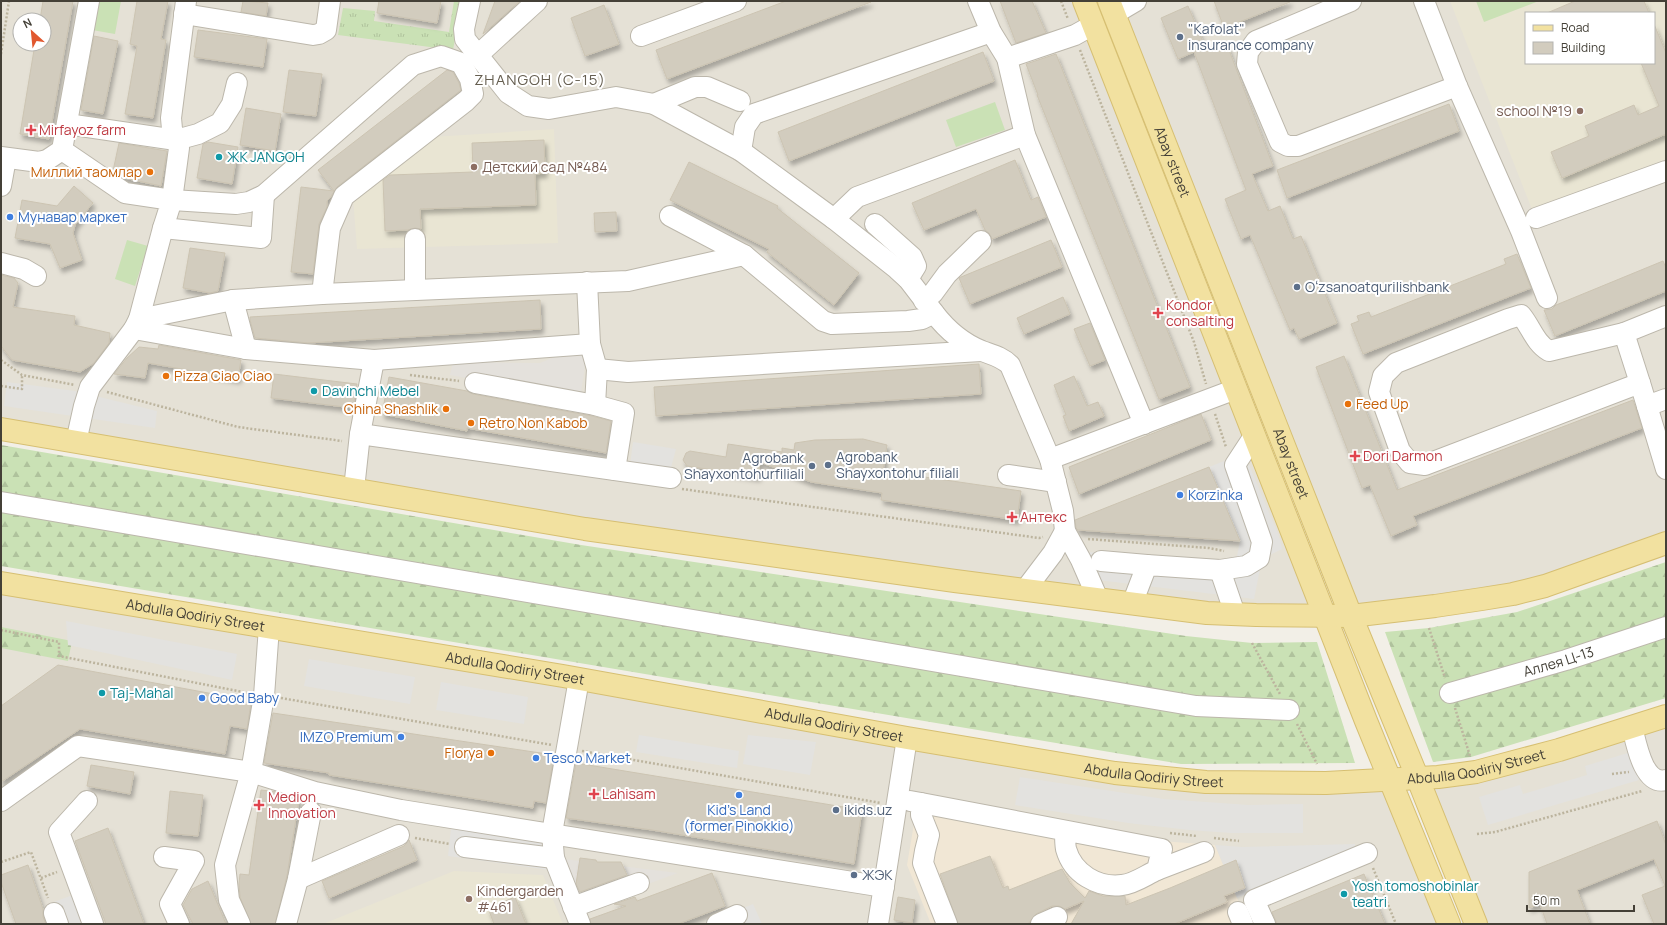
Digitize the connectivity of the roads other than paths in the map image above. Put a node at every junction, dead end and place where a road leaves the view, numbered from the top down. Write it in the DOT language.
graph roads {
  1 [pos="88,1"];
  2 [pos="330,1"];
  3 [pos="470,1"];
  4 [pos="537,1"];
  5 [pos="736,1"];
  6 [pos="978,1"];
  7 [pos="1084,1"];
  8 [pos="1136,1"];
  9 [pos="1351,1"];
  10 [pos="1424,1"];
  11 [pos="185,7"];
  12 [pos="702,7"];
  13 [pos="1111,7"];
  14 [pos="1084,30"];
  15 [pos="991,32"];
  16 [pos="641,36"];
  17 [pos="478,55"];
  18 [pos="1007,58"];
  19 [pos="237,83"];
  20 [pos="1457,86"];
  21 [pos="740,101"];
  22 [pos="654,104"];
  23 [pos="67,124"];
  24 [pos="1025,135"];
  25 [pos="176,140"];
  26 [pos="62,150"];
  27 [pos="741,151"];
  28 [pos="3,157"];
  29 [pos="1666,171"];
  30 [pos="1,186"];
  31 [pos="264,195"];
  32 [pos="172,200"];
  33 [pos="670,216"];
  34 [pos="1536,218"];
  35 [pos="834,219"];
  36 [pos="876,224"];
  37 [pos="163,228"];
  38 [pos="415,239"];
  39 [pos="981,241"];
  40 [pos="744,255"];
  41 [pos="1,263"];
  42 [pos="36,276"];
  43 [pos="908,279"];
  44 [pos="587,282"];
  45 [pos="415,290"];
  46 [pos="322,294"];
  47 [pos="1547,298"];
  48 [pos="233,300"];
  49 [pos="929,307"];
  50 [pos="1666,316"];
  51 [pos="137,324"];
  52 [pos="1624,333"];
  53 [pos="590,344"];
  54 [pos="246,349"];
  55 [pos="982,350"];
  56 [pos="374,360"];
  57 [pos="598,370"];
  58 [pos="476,383"];
  59 [pos="1640,384"];
  60 [pos="1236,389"];
  61 [pos="1666,399"];
  62 [pos="595,405"];
  63 [pos="1647,406"];
  64 [pos="1144,424"];
  65 [pos="1,429"];
  66 [pos="360,434"];
  67 [pos="1254,436"];
  68 [pos="76,442"];
  69 [pos="1050,459"];
  70 [pos="1666,469"];
  71 [pos="615,470"];
  72 [pos="1008,475"];
  73 [pos="672,478"];
  74 [pos="1056,482"];
  75 [pos="354,489"];
  76 [pos="1,502"];
  77 [pos="1065,531"];
  78 [pos="1666,543"];
  79 [pos="1101,560"];
  80 [pos="1147,565"];
  81 [pos="1220,570"];
  82 [pos="1,583"];
  83 [pos="1025,590"];
  84 [pos="1098,600"];
  85 [pos="1132,604"];
  86 [pos="1235,614"];
  87 [pos="1325,616"];
  88 [pos="1351,616"];
  89 [pos="269,627"];
  90 [pos="1666,627"];
  91 [pos="579,679"];
  92 [pos="1450,693"];
  93 [pos="1289,710"];
  94 [pos="1666,716"];
  95 [pos="1632,727"];
  96 [pos="907,738"];
  97 [pos="251,772"];
  98 [pos="1418,779"];
  99 [pos="1666,780"];
  100 [pos="1391,781"];
  101 [pos="1,801"];
  102 [pos="87,801"];
  103 [pos="898,802"];
  104 [pos="921,803"];
  105 [pos="311,812"];
  106 [pos="1065,831"];
  107 [pos="552,833"];
  108 [pos="399,835"];
  109 [pos="465,847"];
  110 [pos="1204,852"];
  111 [pos="1367,853"];
  112 [pos="164,857"];
  113 [pos="554,858"];
  114 [pos="1157,870"];
  115 [pos="298,879"];
  116 [pos="639,883"];
  117 [pos="884,887"];
  118 [pos="577,916"];
  119 [pos="737,916"];
  120 [pos="93,924"];
  121 [pos="179,924"];
  122 [pos="240,924"];
  123 [pos="286,924"];
  124 [pos="717,924"];
  125 [pos="878,924"];
  126 [pos="947,924"];
  127 [pos="1264,924"];
  128 [pos="1449,924"];
  129 [pos="1476,924"];
  1 -- 23 [label="street"];
  2 -- 11 [label="street"];
  3 -- 17 [label="street"];
  4 -- 17 [label="street"];
  5 -- 12 [label="street"];
  6 -- 15 [label="street"];
  7 -- 14 [label="main road, Abay street"];
  8 -- 13 [label="street"];
  9 -- 20 [label="street"];
  10 -- 20 [label="street"];
  11 -- 25 [label="street"];
  12 -- 16 [label="street"];
  13 -- 14 [label="main road"];
  13 -- 88 [label="main road, Abay street"];
  14 -- 18 [label="street"];
  14 -- 60 [label="main road, Abay street"];
  15 -- 18 [label="street"];
  15 -- 27 [label="street"];
  17 -- 22 [label="street"];
  18 -- 24 [label="street"];
  19 -- 25 [label="street"];
  20 -- 47 [label="street"];
  21 -- 22 [label="street"];
  22 -- 27 [label="street"];
  23 -- 25 [label="street"];
  23 -- 26 [label="street"];
  24 -- 35 [label="street"];
  24 -- 64 [label="street"];
  25 -- 32 [label="street"];
  26 -- 28 [label="street"];
  26 -- 32 [label="street"];
  27 -- 35 [label="street"];
  28 -- 30 [label="street"];
  29 -- 34 [label="street"];
  31 -- 32 [label="street"];
  31 -- 37 [label="street"];
  31 -- 46 [label="street"];
  32 -- 37 [label="street"];
  33 -- 40 [label="street"];
  35 -- 43 [label="street"];
  36 -- 43 [label="street"];
  37 -- 51 [label="street"];
  38 -- 45 [label="street"];
  39 -- 49 [label="street"];
  40 -- 44 [label="street"];
  40 -- 49 [label="street"];
  41 -- 42 [label="street"];
  43 -- 49 [label="street"];
  44 -- 45 [label="street"];
  44 -- 53 [label="street"];
  45 -- 46 [label="street"];
  46 -- 48 [label="street"];
  48 -- 51 [label="street"];
  48 -- 54 [label="street"];
  49 -- 55 [label="street"];
  50 -- 52 [label="street"];
  51 -- 54 [label="street"];
  51 -- 68 [label="street"];
  52 -- 59 [label="street"];
  52 -- 59 [label="street"];
  53 -- 56 [label="street"];
  53 -- 57 [label="street"];
  54 -- 56 [label="street"];
  55 -- 57 [label="street"];
  55 -- 69 [label="street"];
  56 -- 66 [label="street"];
  57 -- 62 [label="street"];
  58 -- 62 [label="street"];
  59 -- 63 [label="street"];
  60 -- 64 [label="street"];
  60 -- 67 [label="main road, Abay street"];
  61 -- 63 [label="street"];
  62 -- 71 [label="street"];
  63 -- 70 [label="street"];
  64 -- 69 [label="street"];
  65 -- 68 [label="main road"];
  66 -- 71 [label="street"];
  66 -- 75 [label="street"];
  67 -- 81 [label="street"];
  67 -- 87 [label="main road, Abay street"];
  68 -- 75 [label="main road"];
  69 -- 74 [label="street"];
  71 -- 73 [label="street"];
  72 -- 74 [label="street"];
  74 -- 77 [label="street"];
  75 -- 83 [label="main road"];
  76 -- 93 [label="street"];
  77 -- 83 [label="street"];
  77 -- 84 [label="street"];
  78 -- 88 [label="main road"];
  79 -- 80 [label="street"];
  80 -- 81 [label="street"];
  80 -- 85 [label="street"];
  81 -- 86 [label="street"];
  82 -- 89 [label="main road, Abdulla Qodiriy Street"];
  83 -- 84 [label="main road"];
  84 -- 85 [label="main road"];
  85 -- 86 [label="main road"];
  86 -- 87 [label="main road"];
  87 -- 88 [label="main road"];
  87 -- 100 [label="main road, Abay street"];
  88 -- 98 [label="main road, Abay street"];
  89 -- 91 [label="main road, Abdulla Qodiriy Street"];
  89 -- 97 [label="street"];
  90 -- 92 [label="street, Аллея Ц-13"];
  91 -- 96 [label="main road, Abdulla Qodiriy Street"];
  91 -- 107 [label="street"];
  94 -- 95 [label="main road, Abdulla Qodiriy Street"];
  95 -- 98 [label="main road, Abdulla Qodiriy Street"];
  95 -- 99 [label="street"];
  96 -- 100 [label="main road, Abdulla Qodiriy Street"];
  96 -- 103 [label="street"];
  97 -- 101 [label="street"];
  97 -- 107 [label="street"];
  97 -- 122 [label="street"];
  98 -- 100 [label="main road, Abdulla Qodiriy Street"];
  98 -- 129 [label="main road, Abay street"];
  100 -- 128 [label="main road, Abay street"];
  102 -- 120 [label="street"];
  103 -- 104 [label="street"];
  103 -- 117 [label="street"];
  104 -- 106 [label="street"];
  104 -- 126 [label="street"];
  105 -- 115 [label="street"];
  106 -- 114 [label="street"];
  106 -- 114 [label="street"];
  107 -- 113 [label="street"];
  107 -- 117 [label="street"];
  108 -- 115 [label="street"];
  109 -- 113 [label="street"];
  110 -- 114 [label="street"];
  111 -- 127 [label="street"];
  112 -- 121 [label="street"];
  113 -- 118 [label="street"];
  115 -- 123 [label="street"];
  116 -- 118 [label="street"];
  117 -- 125 [label="street"];
  119 -- 124 [label="street"];
}
